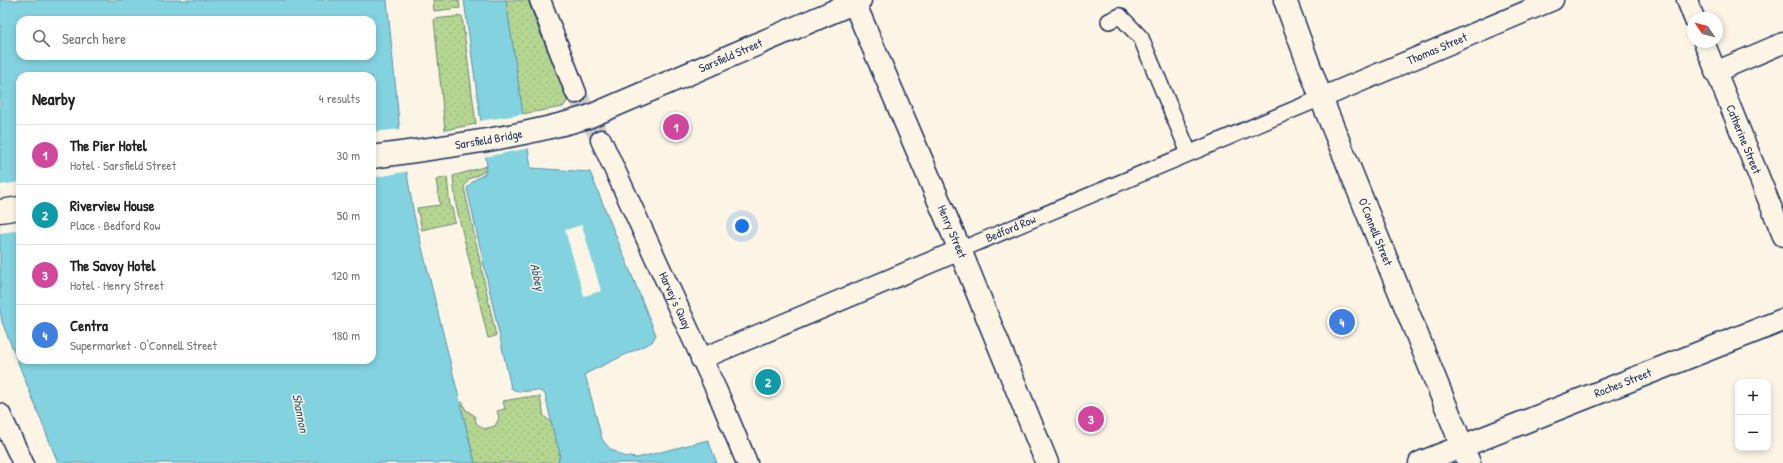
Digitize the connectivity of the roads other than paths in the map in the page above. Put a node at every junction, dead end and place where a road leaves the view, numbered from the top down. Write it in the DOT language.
graph roads {
  1 [pos="540,0"];
  2 [pos="1284,0"];
  3 [pos="1553,0"];
  4 [pos="1687,0"];
  5 [pos="856,1"];
  6 [pos="1692,12"];
  7 [pos="1108,21"];
  8 [pos="1783,43"];
  9 [pos="1706,48"];
  10 [pos="1716,72"];
  11 [pos="576,93"];
  12 [pos="1321,98"];
  13 [pos="602,111"];
  14 [pos="601,140"];
  15 [pos="1189,153"];
  16 [pos="376,155"];
  17 [pos="16,209"];
  18 [pos="0,211"];
  19 [pos="1783,236"];
  20 [pos="960,250"];
  21 [pos="1783,320"];
  22 [pos="701,359"];
  23 [pos="0,414"];
  24 [pos="1466,455"];
  25 [pos="23,463"];
  26 [pos="747,463"];
  27 [pos="1047,463"];
  28 [pos="1420,463"];
  1 -- 11 [label="street"];
  2 -- 12 [label="main road, O'Connell Street"];
  3 -- 12 [label="street, Thomas Street"];
  4 -- 6 [label="street"];
  5 -- 13 [label="main road, Sarsfield Street"];
  5 -- 20 [label="main road, Henry Street"];
  7 -- 15 [label="street"];
  8 -- 10 [label="street"];
  9 -- 10 [label="street, Catherine Street"];
  10 -- 19 [label="street, Catherine Street"];
  12 -- 15 [label="street, Bedford Row"];
  12 -- 24 [label="main road, O'Connell Street"];
  13 -- 16 [label="main road, Sarsfield Bridge, bridge"];
  14 -- 22 [label="street, Harvey's Quay"];
  15 -- 20 [label="street, Bedford Row"];
  17 -- 18 [label="main road"];
  20 -- 22 [label="street, Bedford Row"];
  20 -- 27 [label="main road, Henry Street"];
  21 -- 24 [label="main road, Roches Street"];
  22 -- 26 [label="street, Harvey's Quay"];
  23 -- 25 [label="street"];
  24 -- 28 [label="main road, Roches Street"];
}
